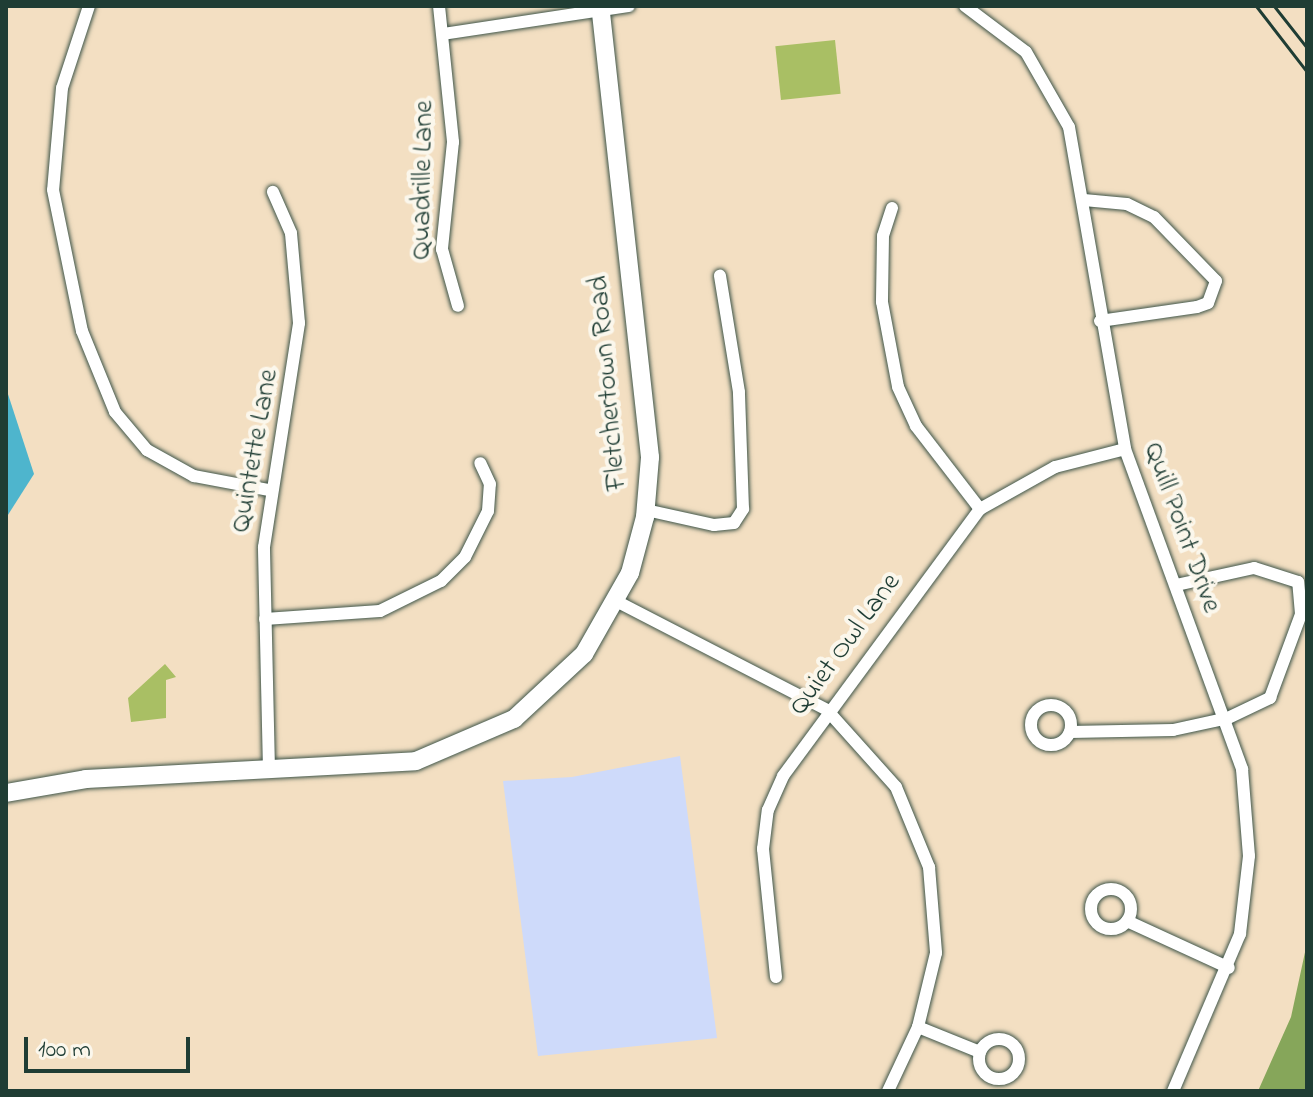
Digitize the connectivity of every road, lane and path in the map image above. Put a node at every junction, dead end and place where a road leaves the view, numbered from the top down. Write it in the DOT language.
graph roads {
  1 [pos="89,6"];
  2 [pos="439,6"];
  3 [pos="629,6"];
  4 [pos="965,6"];
  5 [pos="601,8"];
  6 [pos="443,34"];
  7 [pos="273,192"];
  8 [pos="1084,200"];
  9 [pos="892,208"];
  10 [pos="720,276"];
  11 [pos="458,306"];
  12 [pos="1100,321"];
  13 [pos="1125,449"];
  14 [pos="480,463"];
  15 [pos="269,490"];
  16 [pos="980,509"];
  17 [pos="646,510"];
  18 [pos="1176,585"];
  19 [pos="618,602"];
  20 [pos="265,619"];
  21 [pos="827,710"];
  22 [pos="1228,718"];
  23 [pos="1070,732"];
  24 [pos="269,770"];
  25 [pos="6,793"];
  26 [pos="1127,921"];
  27 [pos="1229,968"];
  28 [pos="776,977"];
  29 [pos="918,1027"];
  30 [pos="980,1052"];
  31 [pos="888,1091"];
  32 [pos="1173,1091"];
  1 -- 15 [label="street"];
  2 -- 6 [label="street, Quadrille Lane"];
  3 -- 5 [label="street"];
  4 -- 8 [label="street, Quill Point Drive"];
  5 -- 6 [label="street"];
  5 -- 17 [label="street, Fletchertown Road"];
  6 -- 11 [label="street, Quadrille Lane"];
  7 -- 15 [label="street, Quintette Lane"];
  8 -- 12 [label="street, Quill Point Drive"];
  8 -- 12 [label="street"];
  9 -- 16 [label="street"];
  10 -- 17 [label="street"];
  12 -- 13 [label="street, Quill Point Drive"];
  13 -- 16 [label="street, Quiet Owl Lane"];
  13 -- 18 [label="street, Quill Point Drive"];
  14 -- 20 [label="street"];
  15 -- 20 [label="street, Quintette Lane"];
  16 -- 21 [label="street, Quiet Owl Lane"];
  17 -- 19 [label="street, Fletchertown Road"];
  18 -- 22 [label="street, Quill Point Drive"];
  18 -- 22 [label="street"];
  19 -- 21 [label="street"];
  19 -- 24 [label="street, Fletchertown Road"];
  20 -- 24 [label="street, Quintette Lane"];
  21 -- 28 [label="street, Quiet Owl Lane"];
  21 -- 29 [label="street"];
  22 -- 23 [label="street"];
  22 -- 27 [label="street, Quill Point Drive"];
  24 -- 25 [label="street, Fletchertown Road"];
  26 -- 27 [label="street"];
  27 -- 32 [label="street, Quill Point Drive"];
  29 -- 30 [label="street"];
  29 -- 31 [label="street"];
}
